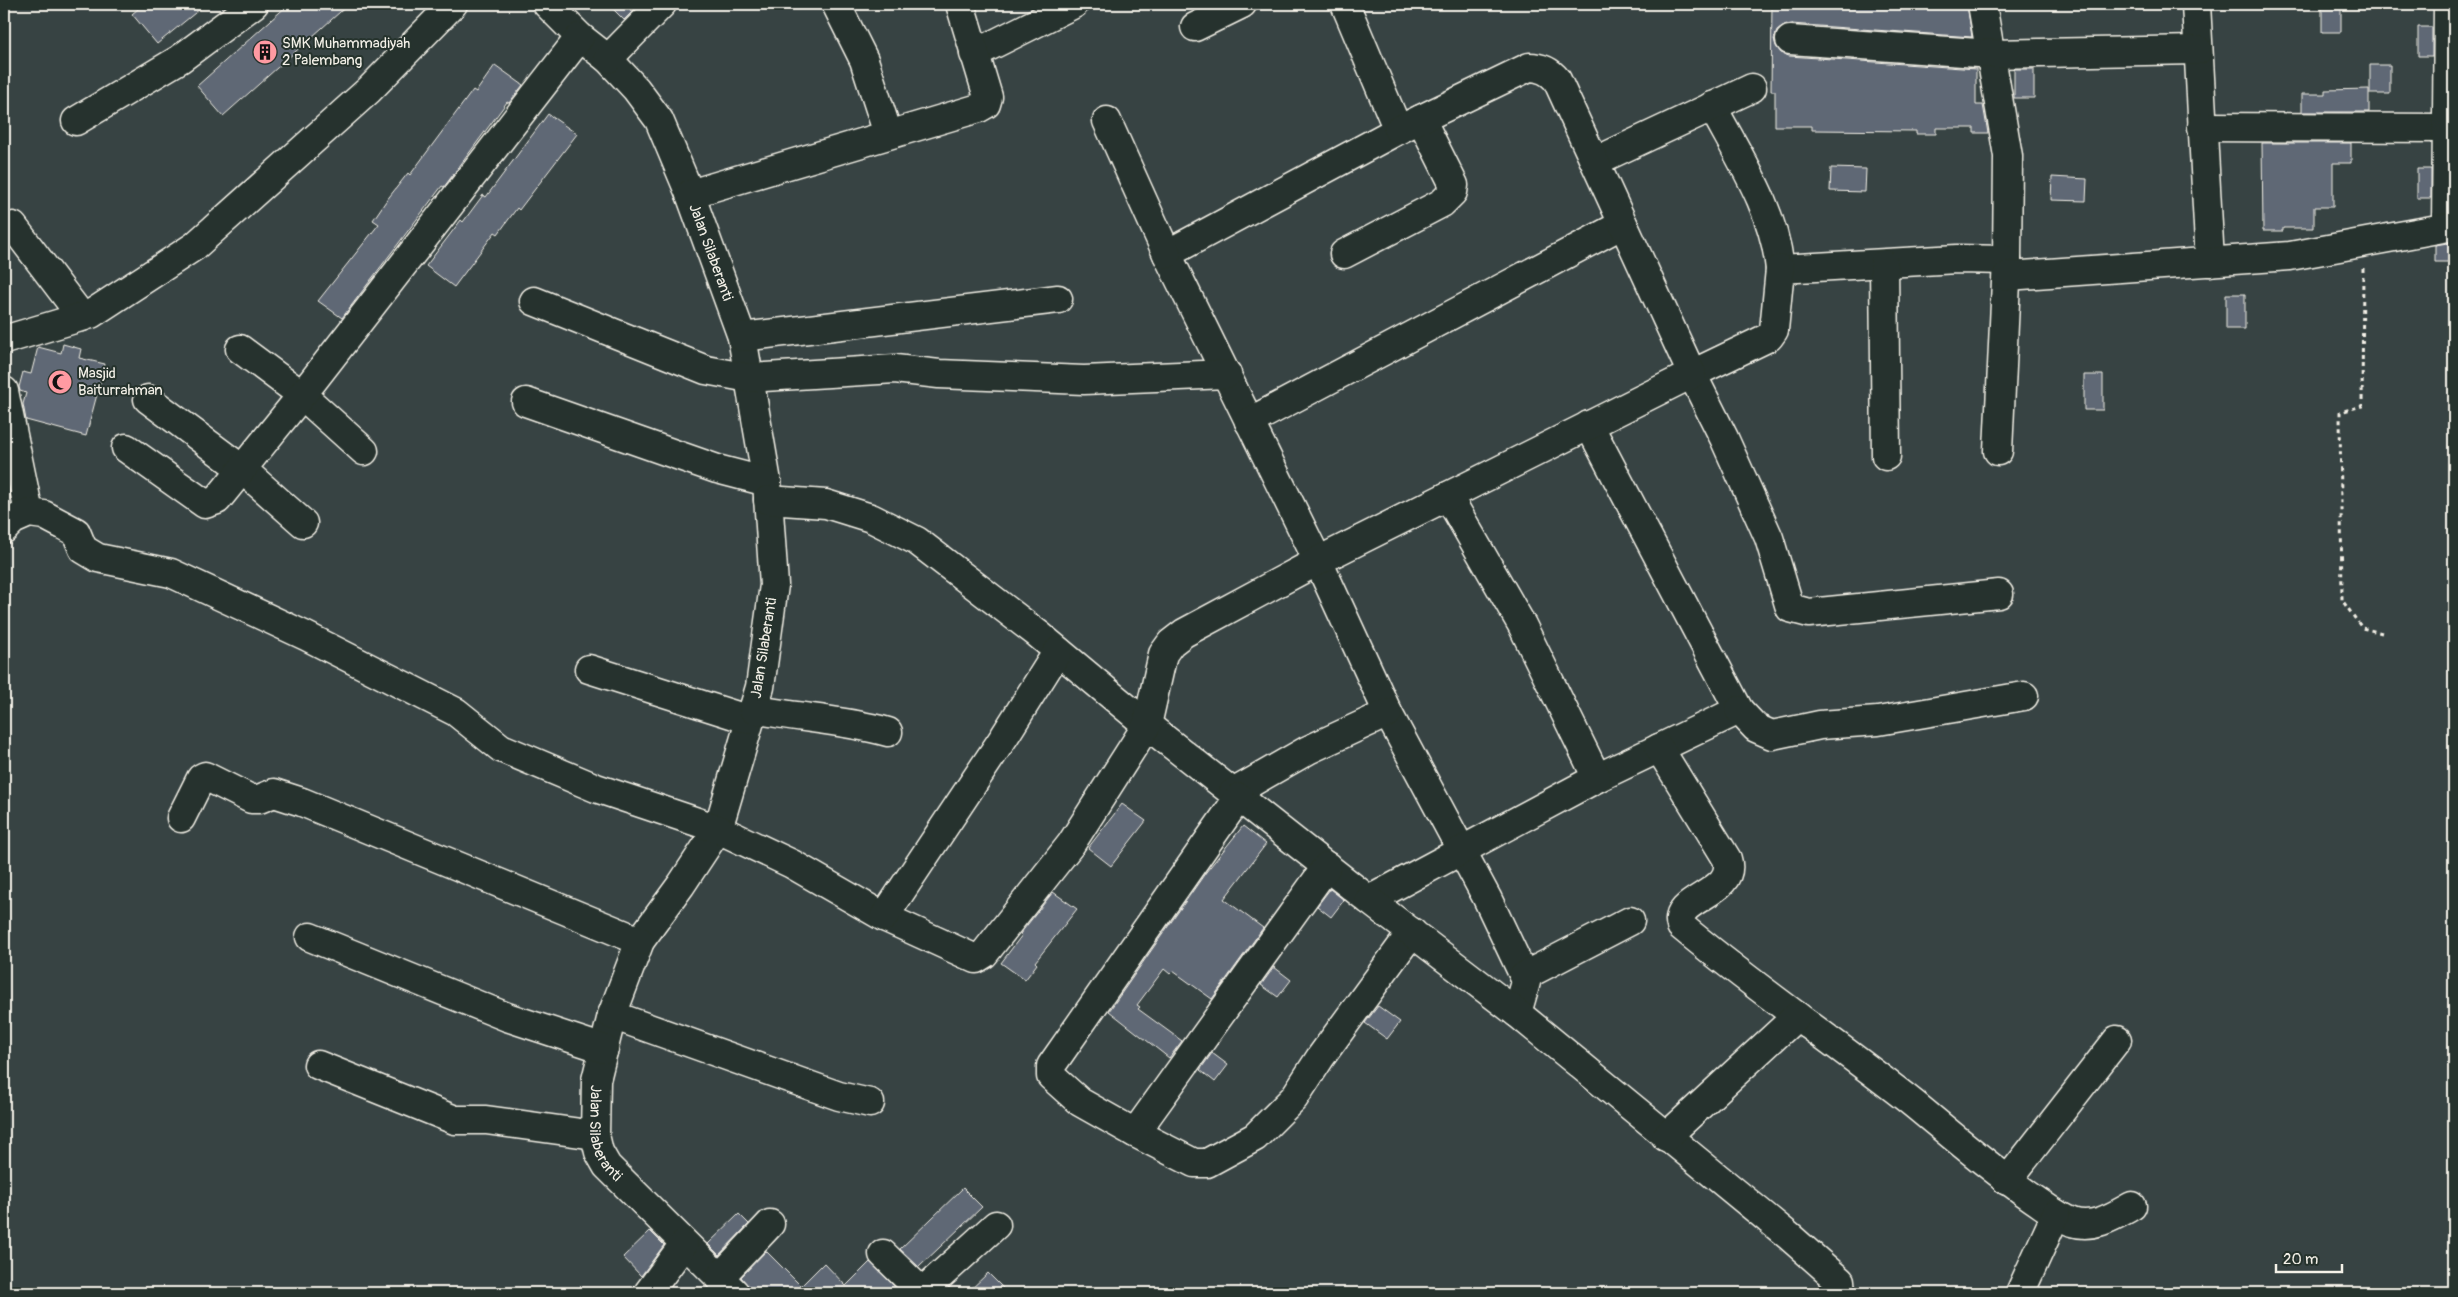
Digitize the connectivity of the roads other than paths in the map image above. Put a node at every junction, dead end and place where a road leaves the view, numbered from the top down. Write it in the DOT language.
graph roads {
  1 [pos="254,4"];
  2 [pos="453,4"];
  3 [pos="547,4"];
  4 [pos="662,4"];
  5 [pos="836,4"];
  6 [pos="960,4"];
  7 [pos="1074,4"];
  8 [pos="1242,4"];
  9 [pos="1345,4"];
  10 [pos="1982,4"];
  11 [pos="2196,4"];
  12 [pos="2448,4"];
  13 [pos="1195,27"];
  14 [pos="580,37"];
  15 [pos="1790,40"];
  16 [pos="2198,50"];
  17 [pos="974,54"];
  18 [pos="1992,54"];
  19 [pos="608,59"];
  20 [pos="2450,73"];
  21 [pos="1752,88"];
  22 [pos="1712,106"];
  23 [pos="76,121"];
  24 [pos="1107,121"];
  25 [pos="1409,124"];
  26 [pos="2202,127"];
  27 [pos="2446,128"];
  28 [pos="888,134"];
  29 [pos="1596,161"];
  30 [pos="690,194"];
  31 [pos="1623,224"];
  32 [pos="13,226"];
  33 [pos="2450,226"];
  34 [pos="1167,254"];
  35 [pos="1344,254"];
  36 [pos="2210,262"];
  37 [pos="1884,264"];
  38 [pos="2007,268"];
  39 [pos="1780,269"];
  40 [pos="1058,299"];
  41 [pos="534,301"];
  42 [pos="82,316"];
  43 [pos="742,337"];
  44 [pos="4,340"];
  45 [pos="240,350"];
  46 [pos="1227,374"];
  47 [pos="1692,374"];
  48 [pos="749,378"];
  49 [pos="4,391"];
  50 [pos="302,395"];
  51 [pos="148,399"];
  52 [pos="526,402"];
  53 [pos="1249,422"];
  54 [pos="1589,425"];
  55 [pos="126,448"];
  56 [pos="364,450"];
  57 [pos="1998,450"];
  58 [pos="1886,456"];
  59 [pos="243,470"];
  60 [pos="768,491"];
  61 [pos="1448,496"];
  62 [pos="29,514"];
  63 [pos="303,523"];
  64 [pos="4,529"];
  65 [pos="1318,561"];
  66 [pos="1998,594"];
  67 [pos="1058,651"];
  68 [pos="589,669"];
  69 [pos="2024,696"];
  70 [pos="1739,710"];
  71 [pos="1388,713"];
  72 [pos="752,714"];
  73 [pos="1148,725"];
  74 [pos="888,732"];
  75 [pos="1659,748"];
  76 [pos="1597,778"];
  77 [pos="1236,795"];
  78 [pos="181,818"];
  79 [pos="718,829"];
  80 [pos="1462,850"];
  81 [pos="1327,866"];
  82 [pos="1369,900"];
  83 [pos="884,917"];
  84 [pos="1630,921"];
  85 [pos="1412,932"];
  86 [pos="310,937"];
  87 [pos="640,941"];
  88 [pos="1524,976"];
  89 [pos="1517,1013"];
  90 [pos="612,1014"];
  91 [pos="1797,1016"];
  92 [pos="2117,1040"];
  93 [pos="604,1049"];
  94 [pos="318,1065"];
  95 [pos="870,1104"];
  96 [pos="1135,1134"];
  97 [pos="595,1135"];
  98 [pos="1666,1137"];
  99 [pos="2007,1181"];
  100 [pos="2132,1206"];
  101 [pos="2056,1214"];
  102 [pos="770,1224"];
  103 [pos="996,1225"];
  104 [pos="684,1244"];
  105 [pos="882,1254"];
  106 [pos="727,1286"];
  107 [pos="1846,1289"];
  108 [pos="648,1293"];
  109 [pos="923,1293"];
  110 [pos="2020,1293"];
  1 -- 23 [label="street"];
  2 -- 42 [label="street"];
  3 -- 14 [label="street, Jalan Silaberanti"];
  4 -- 19 [label="street"];
  5 -- 28 [label="street"];
  6 -- 17 [label="street"];
  7 -- 17 [label="street"];
  8 -- 13 [label="street"];
  9 -- 25 [label="street"];
  10 -- 18 [label="street"];
  11 -- 16 [label="street"];
  12 -- 20 [label="street"];
  14 -- 19 [label="street, Jalan Silaberanti"];
  14 -- 50 [label="street"];
  15 -- 18 [label="street"];
  16 -- 18 [label="street"];
  16 -- 26 [label="street"];
  17 -- 28 [label="street"];
  18 -- 38 [label="street"];
  19 -- 30 [label="street, Jalan Silaberanti"];
  20 -- 27 [label="street"];
  21 -- 22 [label="street"];
  22 -- 29 [label="street"];
  22 -- 39 [label="street"];
  24 -- 34 [label="street"];
  25 -- 29 [label="street"];
  25 -- 34 [label="street"];
  25 -- 35 [label="street"];
  26 -- 27 [label="street"];
  26 -- 36 [label="street"];
  27 -- 33 [label="street"];
  28 -- 30 [label="street"];
  29 -- 31 [label="street"];
  30 -- 43 [label="street, Jalan Silaberanti"];
  31 -- 47 [label="street"];
  31 -- 53 [label="street"];
  32 -- 42 [label="street"];
  33 -- 36 [label="street"];
  34 -- 46 [label="street"];
  36 -- 38 [label="street"];
  37 -- 38 [label="street"];
  37 -- 39 [label="street"];
  37 -- 58 [label="street"];
  38 -- 57 [label="street"];
  39 -- 47 [label="street"];
  40 -- 43 [label="street"];
  41 -- 48 [label="street"];
  42 -- 44 [label="street"];
  43 -- 48 [label="street, Jalan Silaberanti"];
  45 -- 50 [label="street"];
  46 -- 48 [label="street"];
  46 -- 53 [label="street"];
  47 -- 54 [label="street"];
  47 -- 66 [label="street"];
  48 -- 60 [label="street, Jalan Silaberanti"];
  49 -- 62 [label="street"];
  50 -- 56 [label="street"];
  50 -- 59 [label="street"];
  51 -- 59 [label="street"];
  52 -- 60 [label="street"];
  53 -- 65 [label="street"];
  54 -- 61 [label="street"];
  54 -- 70 [label="street"];
  55 -- 59 [label="street"];
  59 -- 63 [label="street"];
  60 -- 67 [label="street"];
  60 -- 72 [label="street, Jalan Silaberanti"];
  61 -- 65 [label="street"];
  61 -- 76 [label="street"];
  62 -- 64 [label="street"];
  62 -- 79 [label="street"];
  65 -- 71 [label="street"];
  65 -- 73 [label="street"];
  67 -- 73 [label="street"];
  67 -- 83 [label="street"];
  68 -- 72 [label="street"];
  69 -- 70 [label="street"];
  70 -- 75 [label="street"];
  71 -- 77 [label="street"];
  71 -- 80 [label="street"];
  72 -- 74 [label="street"];
  72 -- 79 [label="street, Jalan Silaberanti"];
  73 -- 77 [label="street"];
  73 -- 83 [label="street"];
  75 -- 76 [label="street"];
  75 -- 91 [label="street"];
  76 -- 80 [label="street"];
  77 -- 81 [label="street"];
  77 -- 96 [label="street"];
  78 -- 87 [label="street"];
  79 -- 83 [label="street"];
  79 -- 87 [label="street, Jalan Silaberanti"];
  80 -- 82 [label="street"];
  80 -- 88 [label="street"];
  81 -- 82 [label="street"];
  81 -- 96 [label="street"];
  82 -- 85 [label="street"];
  84 -- 88 [label="street"];
  85 -- 89 [label="street"];
  85 -- 96 [label="street"];
  86 -- 93 [label="street"];
  87 -- 90 [label="street, Jalan Silaberanti"];
  88 -- 89 [label="street"];
  89 -- 98 [label="street"];
  90 -- 93 [label="street, Jalan Silaberanti"];
  90 -- 95 [label="street"];
  91 -- 98 [label="street"];
  91 -- 99 [label="street"];
  92 -- 99 [label="street"];
  93 -- 97 [label="street, Jalan Silaberanti"];
  94 -- 97 [label="street"];
  97 -- 104 [label="street, Jalan Silaberanti"];
  98 -- 107 [label="street"];
  99 -- 101 [label="street"];
  100 -- 101 [label="street"];
  101 -- 110 [label="street"];
  102 -- 106 [label="street"];
  103 -- 109 [label="street"];
  104 -- 106 [label="street, Jalan Silaberanti"];
  104 -- 108 [label="street"];
  105 -- 109 [label="street"];
}
